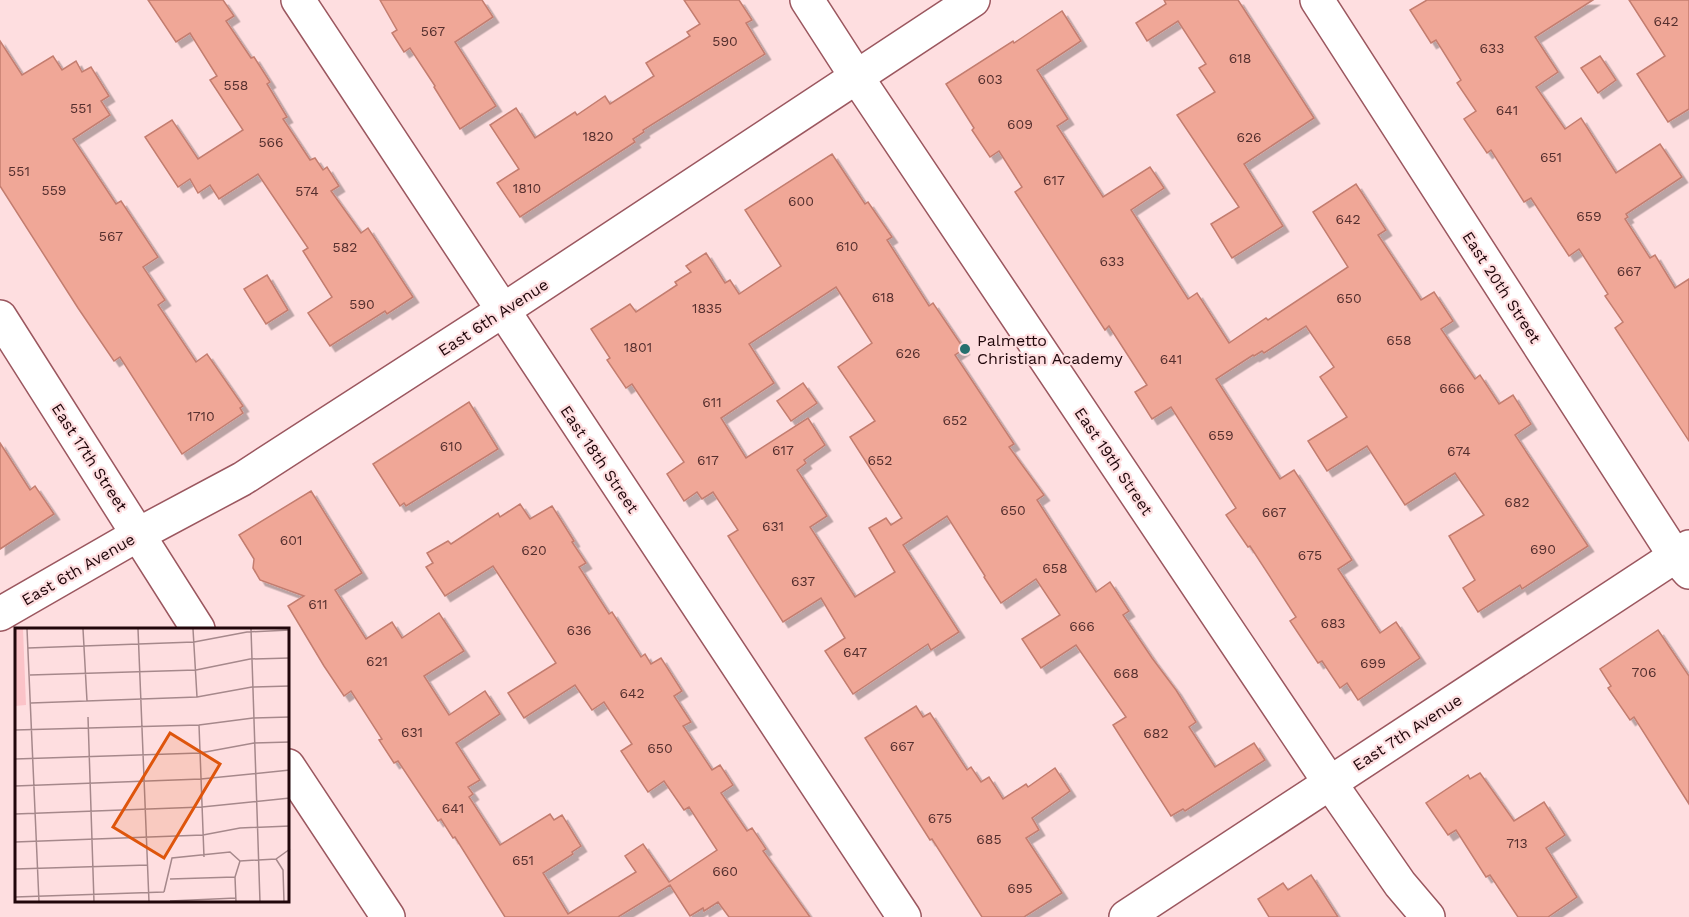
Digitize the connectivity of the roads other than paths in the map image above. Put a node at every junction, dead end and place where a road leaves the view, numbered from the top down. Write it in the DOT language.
graph roads {
  1 [pos="298,0"];
  2 [pos="807,0"];
  3 [pos="973,0"];
  4 [pos="1317,0"];
  5 [pos="856,76"];
  6 [pos="502,311"];
  7 [pos="0,317"];
  8 [pos="139,534"];
  9 [pos="1684,558"];
  10 [pos="0,614"];
  11 [pos="197,628"];
  12 [pos="290,769"];
  13 [pos="1330,783"];
  14 [pos="388,917"];
  15 [pos="904,917"];
  16 [pos="1126,917"];
  17 [pos="1428,917"];
  1 -- 6 [label="street, East 18th Street"];
  2 -- 5 [label="street, East 19th Street"];
  3 -- 5 [label="street, East 6th Avenue"];
  4 -- 9 [label="street, East 20th Street"];
  5 -- 6 [label="street, East 6th Avenue"];
  5 -- 13 [label="street, East 19th Street"];
  6 -- 8 [label="street, East 6th Avenue"];
  6 -- 15 [label="street, East 18th Street"];
  7 -- 8 [label="street, East 17th Street"];
  8 -- 10 [label="street, East 6th Avenue"];
  8 -- 11 [label="street, East 17th Street"];
  9 -- 13 [label="street, East 7th Avenue"];
  12 -- 14 [label="street"];
  13 -- 16 [label="street, East 7th Avenue"];
  13 -- 17 [label="street, East 19th Street"];
}
